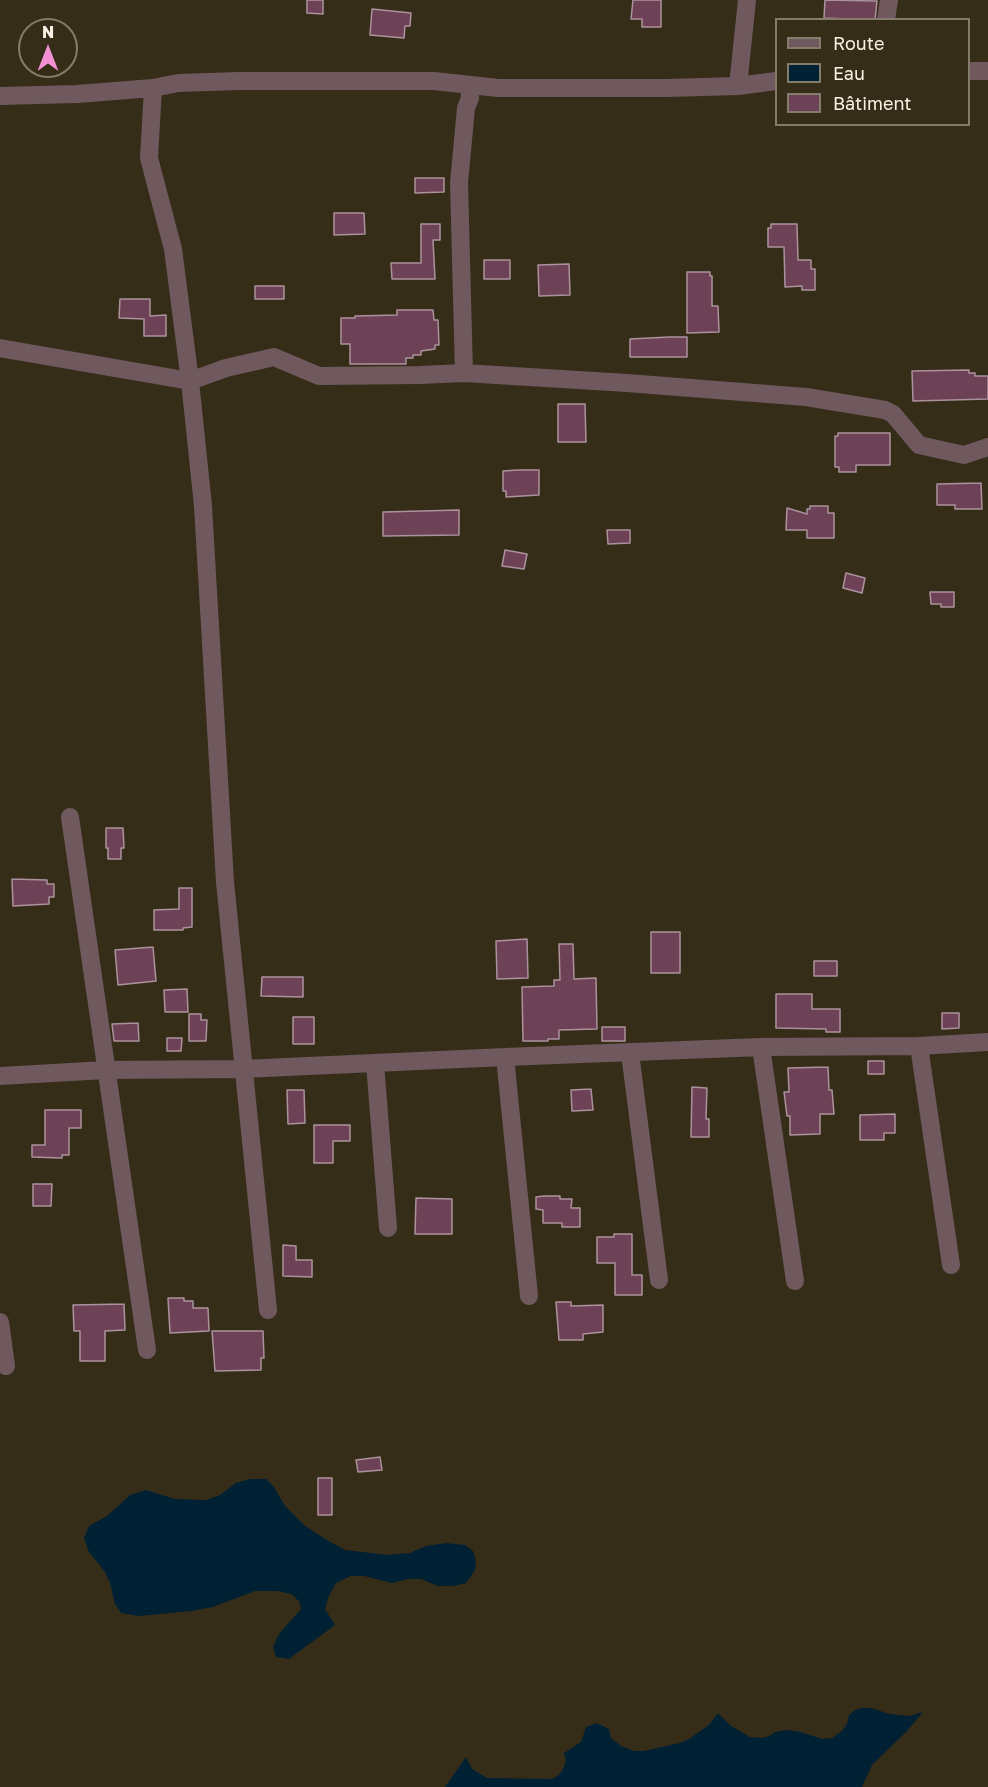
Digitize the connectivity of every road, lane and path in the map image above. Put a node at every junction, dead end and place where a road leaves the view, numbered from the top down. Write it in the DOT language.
graph roads {
  1 [pos="747,0"];
  2 [pos="889,0"];
  3 [pos="886,18"];
  4 [pos="970,70"];
  5 [pos="988,71"];
  6 [pos="775,81"];
  7 [pos="469,85"];
  8 [pos="738,86"];
  9 [pos="153,88"];
  10 [pos="0,96"];
  11 [pos="0,348"];
  12 [pos="464,373"];
  13 [pos="190,381"];
  14 [pos="988,447"];
  15 [pos="70,817"];
  16 [pos="988,1042"];
  17 [pos="919,1046"];
  18 [pos="761,1047"];
  19 [pos="630,1053"];
  20 [pos="505,1057"];
  21 [pos="375,1063"];
  22 [pos="243,1069"];
  23 [pos="106,1070"];
  24 [pos="0,1076"];
  25 [pos="388,1228"];
  26 [pos="951,1264"];
  27 [pos="659,1280"];
  28 [pos="795,1281"];
  29 [pos="529,1296"];
  30 [pos="268,1310"];
  31 [pos="0,1322"];
  32 [pos="147,1350"];
  33 [pos="6,1366"];
  1 -- 8 [label="street"];
  2 -- 3 [label="street"];
  4 -- 5 [label="street"];
  6 -- 8 [label="street"];
  7 -- 8 [label="street"];
  7 -- 9 [label="street"];
  7 -- 12 [label="street"];
  9 -- 10 [label="street"];
  9 -- 13 [label="street"];
  11 -- 13 [label="street"];
  12 -- 13 [label="street"];
  12 -- 14 [label="street"];
  13 -- 22 [label="street"];
  15 -- 23 [label="street"];
  16 -- 17 [label="street"];
  17 -- 18 [label="street"];
  17 -- 26 [label="street"];
  18 -- 19 [label="street"];
  18 -- 28 [label="street"];
  19 -- 20 [label="street"];
  19 -- 27 [label="street"];
  20 -- 21 [label="street"];
  20 -- 29 [label="street"];
  21 -- 22 [label="street"];
  21 -- 25 [label="street"];
  22 -- 23 [label="street"];
  22 -- 30 [label="street"];
  23 -- 24 [label="street"];
  23 -- 32 [label="street"];
  31 -- 33 [label="street"];
}
